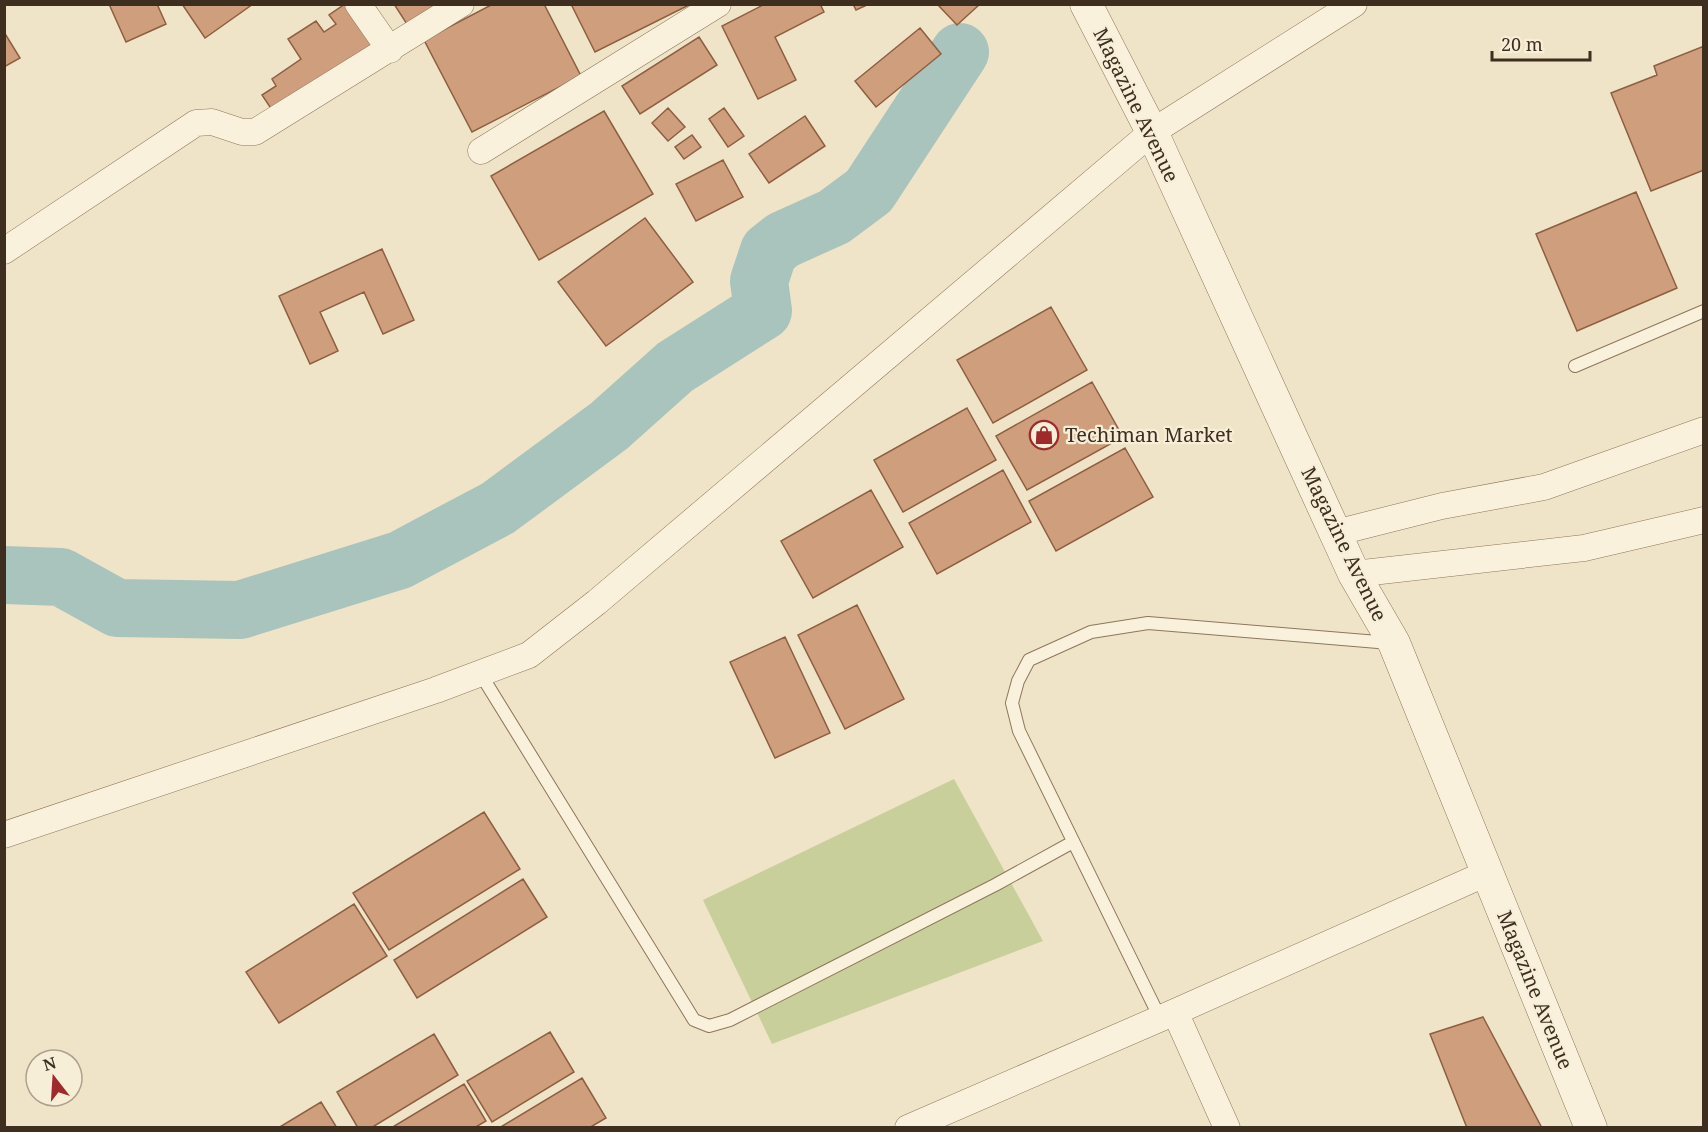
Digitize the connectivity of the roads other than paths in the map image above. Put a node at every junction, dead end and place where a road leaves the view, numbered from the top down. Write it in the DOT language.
graph roads {
  1 [pos="358,4"];
  2 [pos="461,4"];
  3 [pos="718,4"];
  4 [pos="1086,4"];
  5 [pos="1354,4"];
  6 [pos="390,50"];
  7 [pos="1152,132"];
  8 [pos="481,151"];
  9 [pos="4,251"];
  10 [pos="1704,311"];
  11 [pos="1575,366"];
  12 [pos="1704,430"];
  13 [pos="1704,520"];
  14 [pos="1335,533"];
  15 [pos="1354,574"];
  16 [pos="1394,643"];
  17 [pos="480,673"];
  18 [pos="4,835"];
  19 [pos="1073,842"];
  20 [pos="1487,873"];
  21 [pos="1167,1015"];
  22 [pos="908,1128"];
  23 [pos="1227,1128"];
  24 [pos="1592,1128"];
  1 -- 6 [label="street"];
  2 -- 6 [label="street"];
  3 -- 8 [label="street"];
  4 -- 7 [label="street, Magazine Avenue"];
  5 -- 7 [label="street"];
  6 -- 9 [label="street"];
  7 -- 14 [label="street, Magazine Avenue"];
  7 -- 17 [label="street"];
  10 -- 11 [label="lane"];
  12 -- 14 [label="street"];
  13 -- 15 [label="street"];
  14 -- 15 [label="street, Magazine Avenue"];
  15 -- 16 [label="street, Magazine Avenue"];
  16 -- 19 [label="lane"];
  16 -- 20 [label="street, Magazine Avenue"];
  17 -- 18 [label="street"];
  17 -- 19 [label="lane"];
  19 -- 21 [label="lane"];
  20 -- 21 [label="street"];
  20 -- 24 [label="street, Magazine Avenue"];
  21 -- 22 [label="street"];
  21 -- 23 [label="street"];
}
